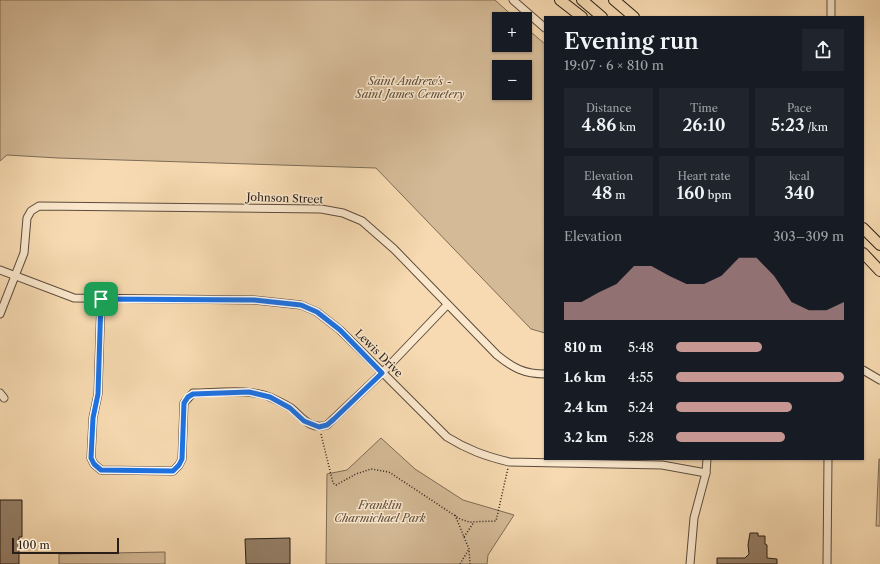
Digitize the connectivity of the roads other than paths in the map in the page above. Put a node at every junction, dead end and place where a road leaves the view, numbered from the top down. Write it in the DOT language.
graph roads {
  1 [pos="513,0"];
  2 [pos="560,0"];
  3 [pos="582,0"];
  4 [pos="614,0"];
  5 [pos="831,0"];
  6 [pos="581,16"];
  7 [pos="601,16"];
  8 [pos="633,16"];
  9 [pos="831,16"];
  10 [pos="544,27"];
  11 [pos="864,229"];
  12 [pos="880,245"];
  13 [pos="864,254"];
  14 [pos="0,270"];
  15 [pos="880,271"];
  16 [pos="15,276"];
  17 [pos="101,299"];
  18 [pos="447,305"];
  19 [pos="0,314"];
  20 [pos="864,371"];
  21 [pos="382,373"];
  22 [pos="544,374"];
  23 [pos="880,380"];
  24 [pos="707,460"];
  25 [pos="828,460"];
  26 [pos="706,473"];
  27 [pos="690,564"];
  28 [pos="827,564"];
  1 -- 10 [label="street"];
  2 -- 6 [label="highway"];
  3 -- 7 [label="highway"];
  4 -- 8 [label="highway"];
  5 -- 9 [label="street"];
  11 -- 12 [label="highway"];
  13 -- 15 [label="highway"];
  14 -- 16 [label="street, Lewis Drive"];
  16 -- 17 [label="street, Lewis Drive"];
  16 -- 18 [label="street, Johnson Street"];
  16 -- 19 [label="street, Johnson Street"];
  17 -- 21 [label="street, Lewis Drive"];
  17 -- 21 [label="street"];
  18 -- 21 [label="street"];
  18 -- 22 [label="street, Johnson Street"];
  20 -- 23 [label="street"];
  21 -- 26 [label="street, Lewis Drive"];
  24 -- 26 [label="street"];
  25 -- 28 [label="street"];
  26 -- 27 [label="street"];
}
